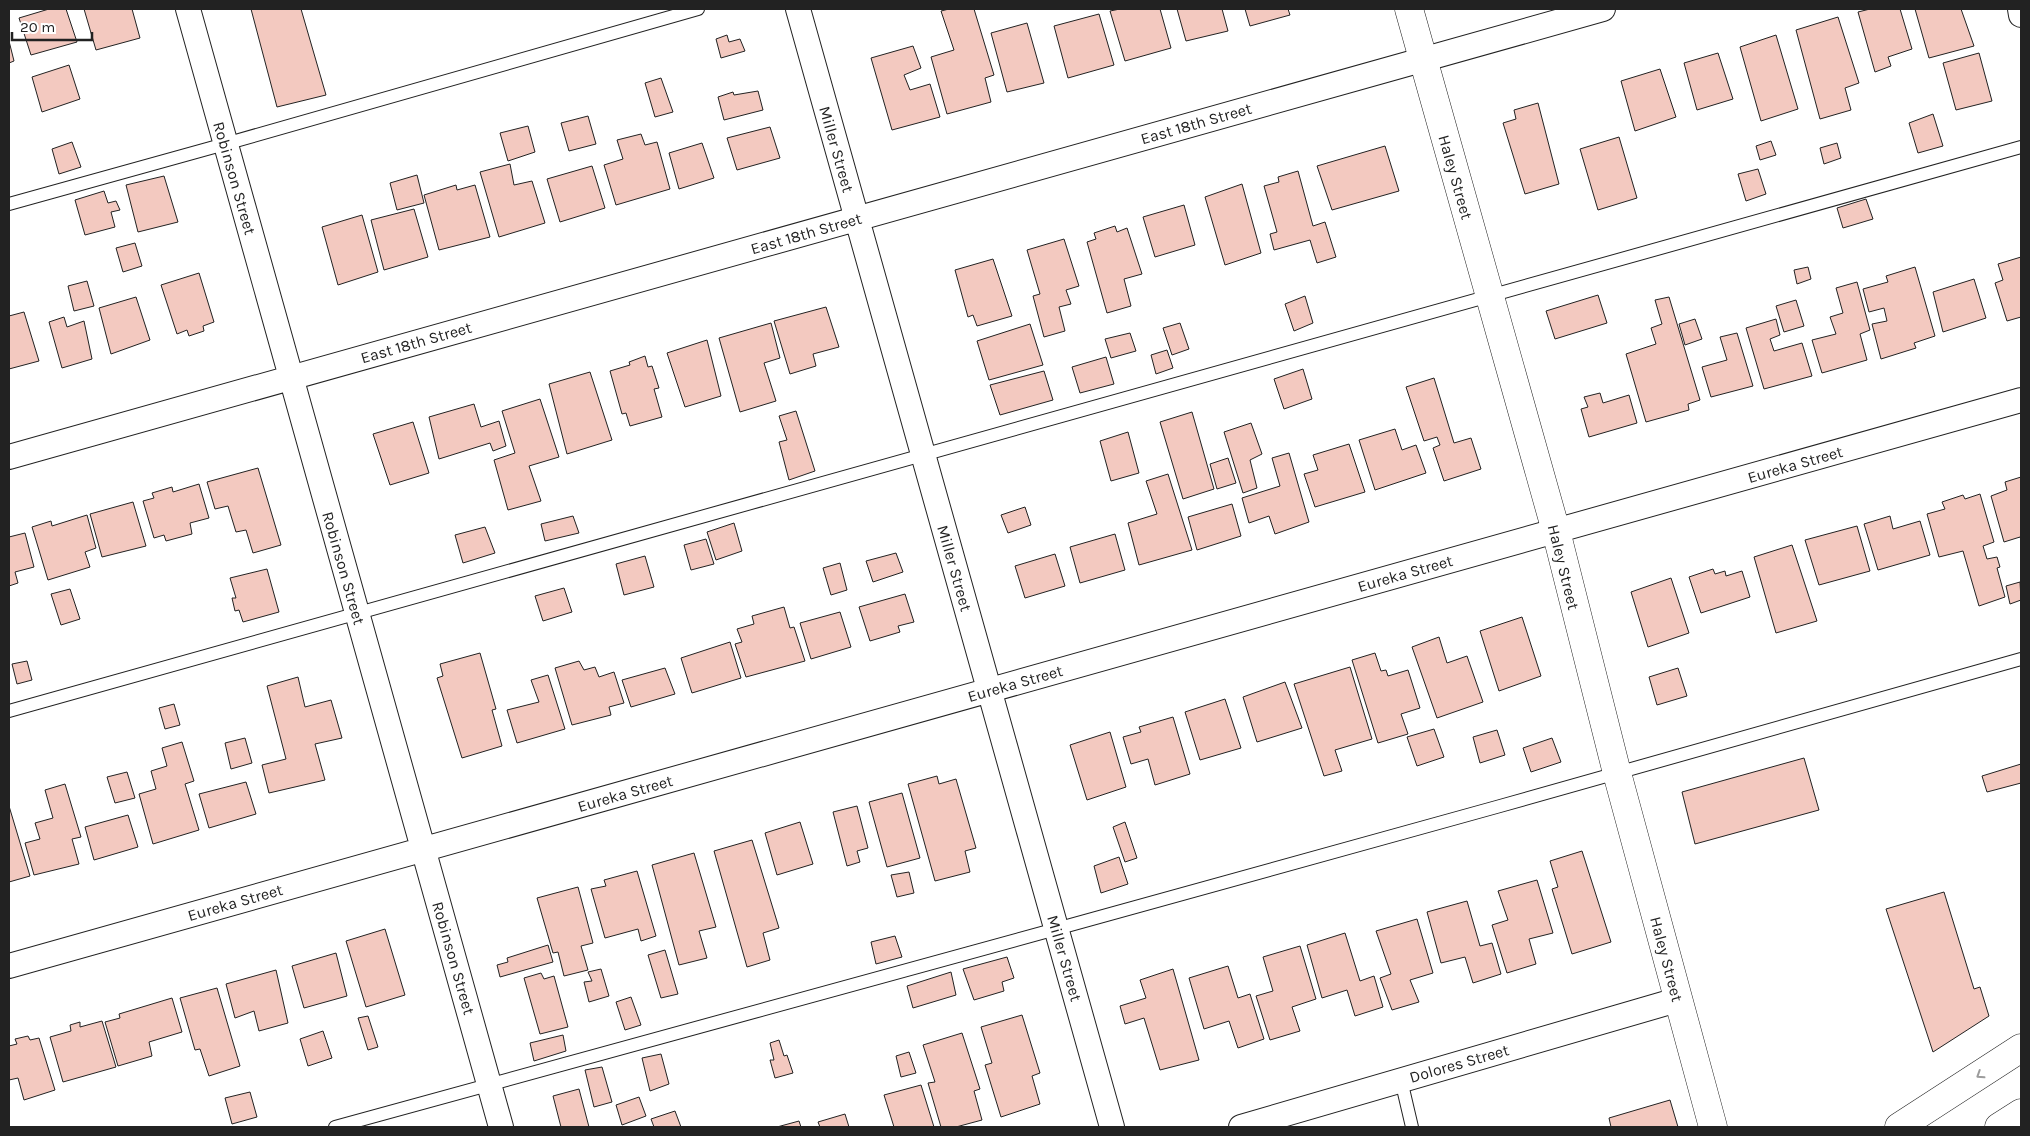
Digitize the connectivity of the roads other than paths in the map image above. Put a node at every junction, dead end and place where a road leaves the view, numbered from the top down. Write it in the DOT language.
graph roads {
  1 [pos="188,9"];
  2 [pos="698,9"];
  3 [pos="798,9"];
  4 [pos="1409,9"];
  5 [pos="1603,9"];
  6 [pos="2020,9"];
  7 [pos="2021,14"];
  8 [pos="1423,59"];
  9 [pos="225,144"];
  10 [pos="2021,146"];
  11 [pos="9,204"];
  12 [pos="857,218"];
  13 [pos="1489,295"];
  14 [pos="291,378"];
  15 [pos="2021,400"];
  16 [pos="924,455"];
  17 [pos="9,457"];
  18 [pos="1556,531"];
  19 [pos="357,614"];
  20 [pos="2021,658"];
  21 [pos="989,690"];
  22 [pos="9,711"];
  23 [pos="1617,773"];
  24 [pos="423,849"];
  25 [pos="1057,929"];
  26 [pos="9,966"];
  27 [pos="1677,1000"];
  28 [pos="2021,1048"];
  29 [pos="1401,1080"];
  30 [pos="489,1083"];
  31 [pos="2021,1113"];
  32 [pos="336,1127"];
  33 [pos="502,1127"];
  34 [pos="1112,1127"];
  35 [pos="1241,1127"];
  36 [pos="1412,1127"];
  37 [pos="1713,1127"];
  38 [pos="1899,1127"];
  39 [pos="1999,1127"];
  1 -- 9 [label="street, Robinson Street"];
  2 -- 9 [label="lane"];
  3 -- 12 [label="street, Miller Street"];
  4 -- 8 [label="street, Haley Street"];
  5 -- 8 [label="street, East 18th Street"];
  6 -- 7 [label="street"];
  8 -- 12 [label="street, East 18th Street"];
  8 -- 13 [label="street, Haley Street"];
  9 -- 11 [label="lane"];
  9 -- 14 [label="street, Robinson Street"];
  10 -- 13 [label="lane"];
  12 -- 14 [label="street, East 18th Street"];
  12 -- 16 [label="street, Miller Street"];
  13 -- 16 [label="lane"];
  13 -- 18 [label="street, Haley Street"];
  14 -- 17 [label="street, East 18th Street"];
  14 -- 19 [label="street, Robinson Street"];
  15 -- 18 [label="street, Eureka Street"];
  16 -- 19 [label="lane"];
  16 -- 21 [label="street, Miller Street"];
  18 -- 21 [label="street, Eureka Street"];
  18 -- 23 [label="street, Haley Street"];
  19 -- 22 [label="lane"];
  19 -- 24 [label="street, Robinson Street"];
  20 -- 23 [label="lane"];
  21 -- 24 [label="street, Eureka Street"];
  21 -- 25 [label="street, Miller Street"];
  23 -- 25 [label="lane"];
  23 -- 27 [label="street, Haley Street"];
  24 -- 26 [label="street, Eureka Street"];
  24 -- 30 [label="street, Robinson Street"];
  25 -- 30 [label="lane"];
  25 -- 34 [label="street, Miller Street"];
  27 -- 29 [label="street, Dolores Street"];
  27 -- 37 [label="street, Haley Street"];
  28 -- 38 [label="street, one-way"];
  29 -- 35 [label="street, Dolores Street"];
  29 -- 36 [label="lane"];
  30 -- 32 [label="lane"];
  30 -- 33 [label="street, Robinson Street"];
  31 -- 39 [label="street"];
}
